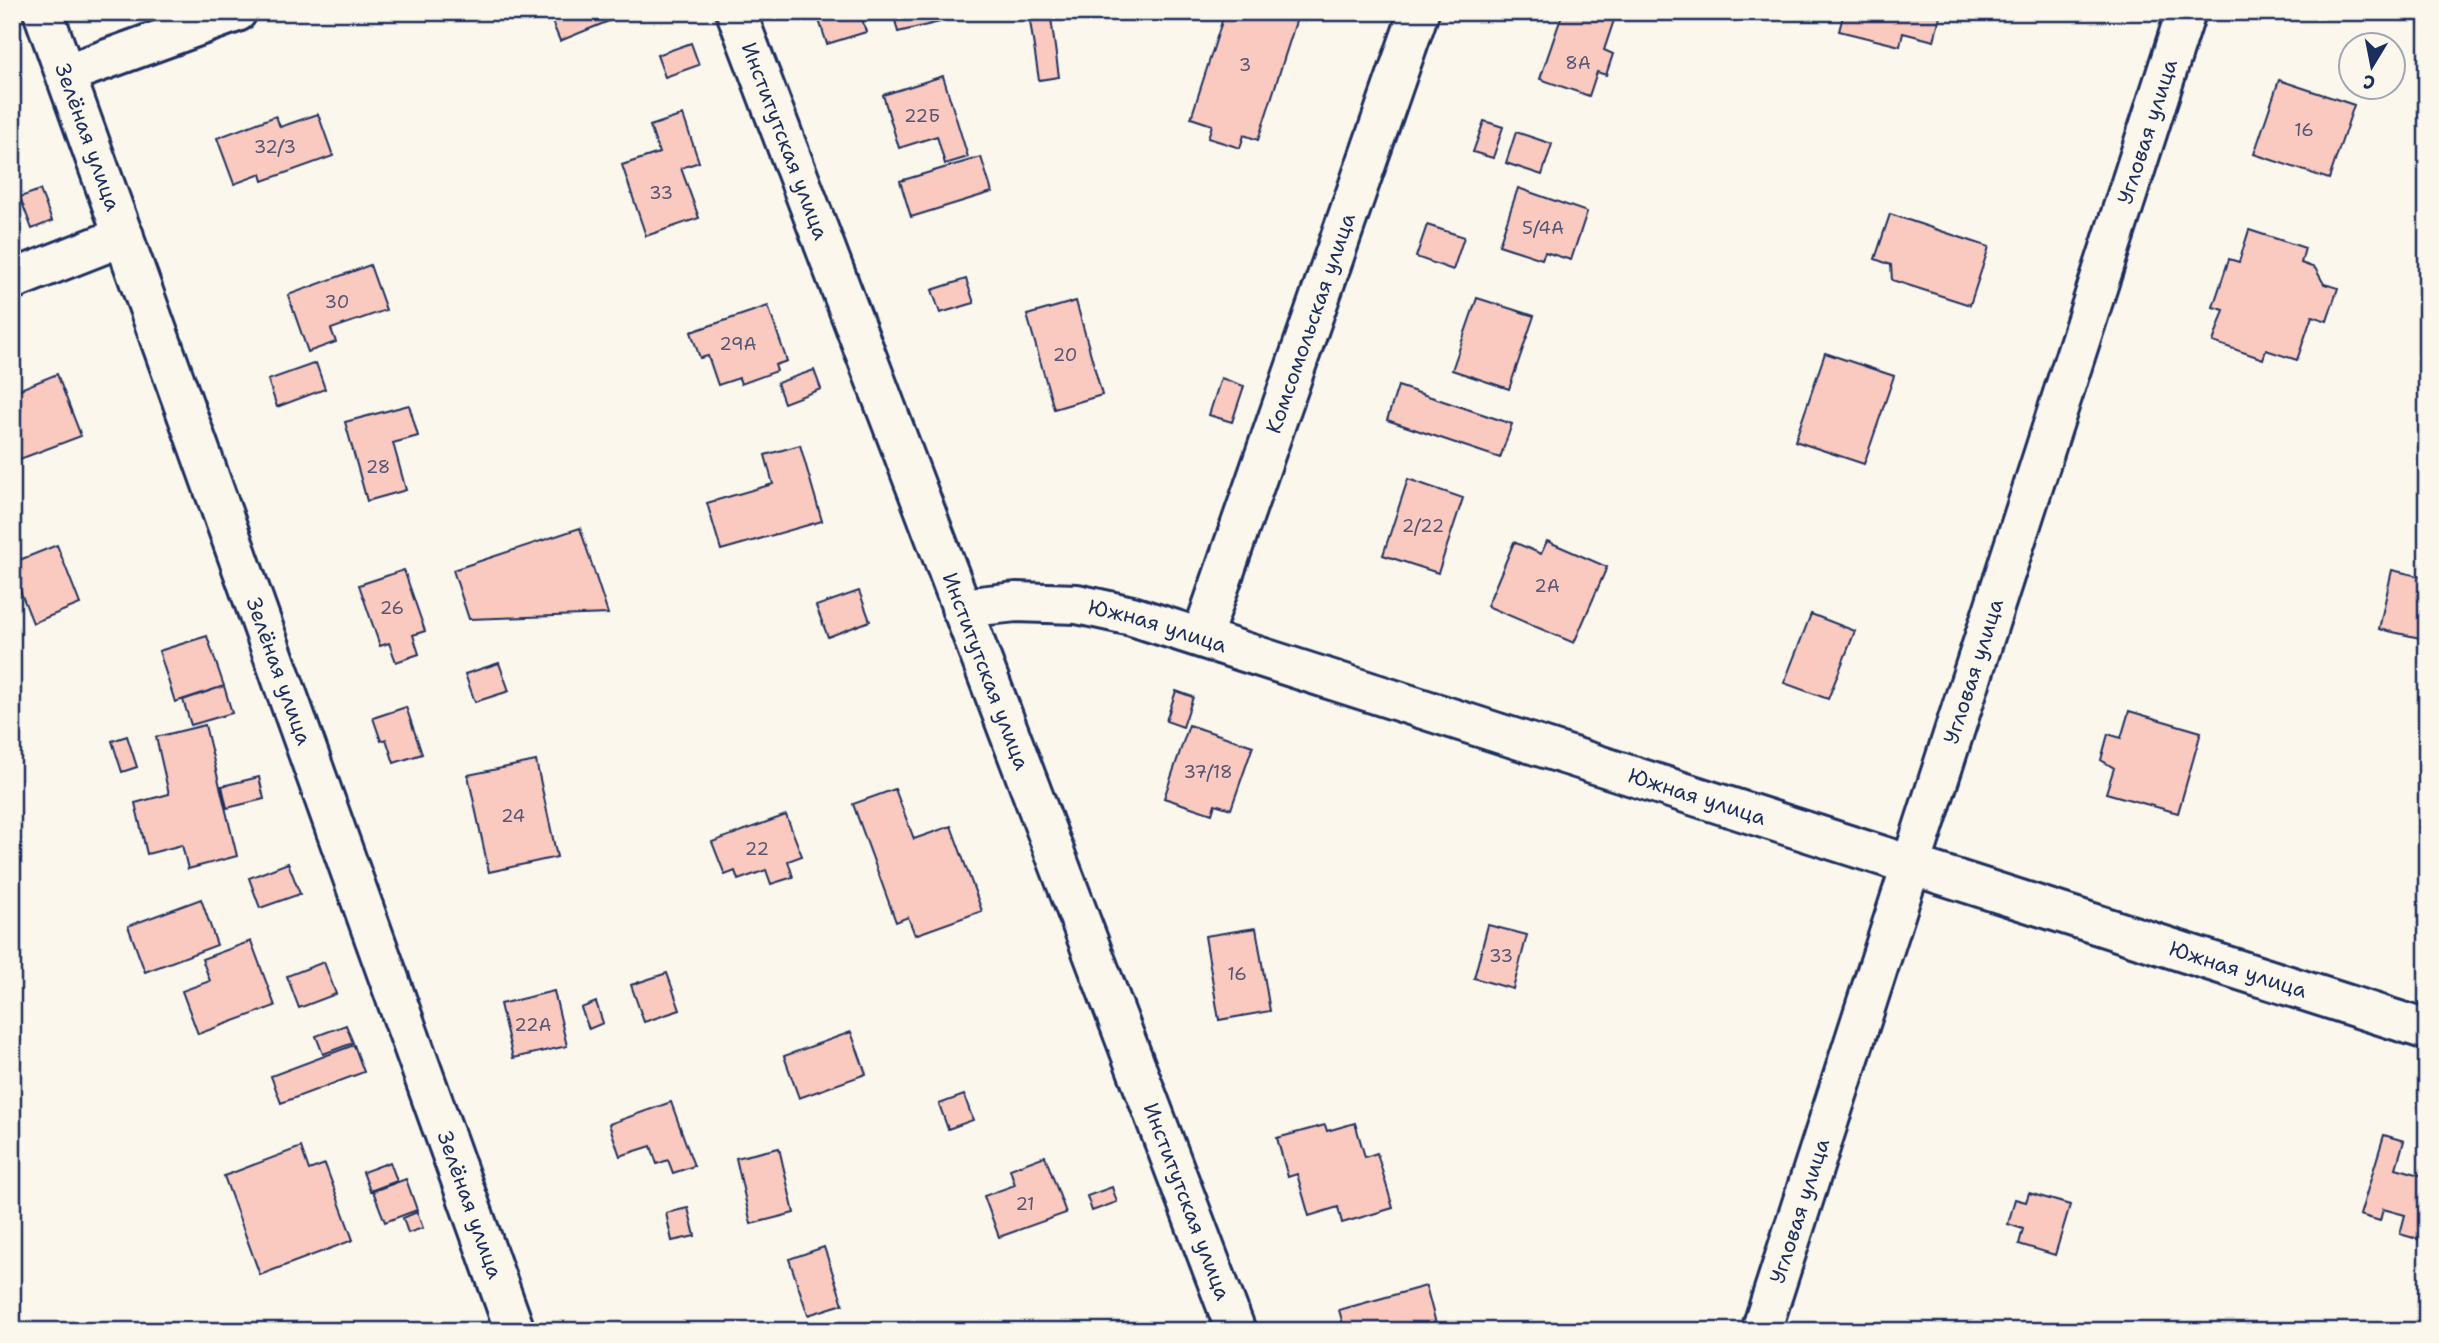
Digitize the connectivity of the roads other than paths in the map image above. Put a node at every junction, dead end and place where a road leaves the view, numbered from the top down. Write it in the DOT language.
graph roads {
  1 [pos="43,12"];
  2 [pos="237,12"];
  3 [pos="1419,12"];
  4 [pos="2186,12"];
  5 [pos="744,14"];
  6 [pos="66,74"];
  7 [pos="124,236"];
  8 [pos="12,280"];
  9 [pos="961,608"];
  10 [pos="1202,636"];
  11 [pos="1911,864"];
  12 [pos="2427,1030"];
  13 [pos="514,1331"];
  14 [pos="1236,1331"];
  15 [pos="1761,1331"];
  1 -- 6 [label="street, Зелёная улица"];
  2 -- 6 [label="street"];
  3 -- 10 [label="street, Комсомольская улица"];
  4 -- 11 [label="street, Угловая улица"];
  5 -- 9 [label="street, Институтская улица"];
  6 -- 7 [label="street, Зелёная улица"];
  7 -- 8 [label="street"];
  7 -- 13 [label="street, Зелёная улица"];
  9 -- 10 [label="street, Южная улица"];
  9 -- 14 [label="street, Институтская улица"];
  10 -- 11 [label="street, Южная улица"];
  11 -- 12 [label="street, Южная улица"];
  11 -- 15 [label="street, Угловая улица"];
}
